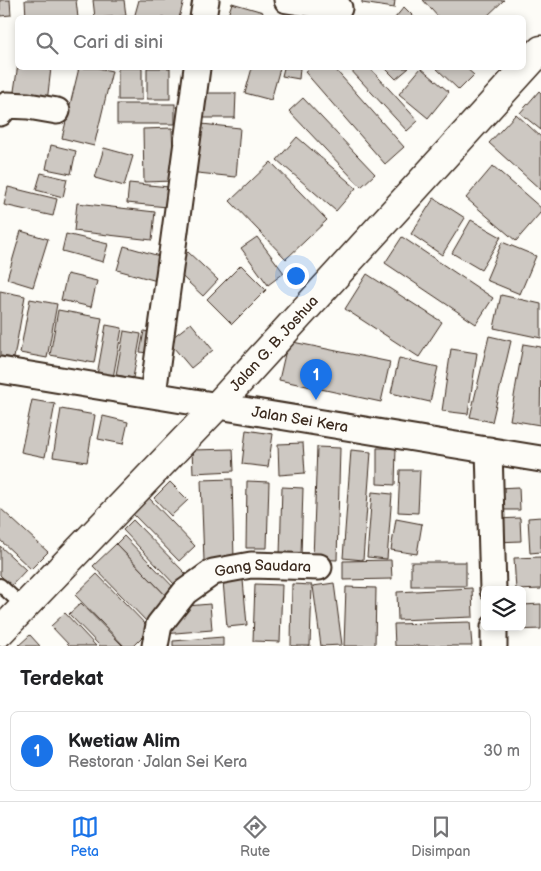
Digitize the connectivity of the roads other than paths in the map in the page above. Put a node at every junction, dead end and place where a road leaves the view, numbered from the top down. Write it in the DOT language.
graph roads {
  1 [pos="206,0"];
  2 [pos="287,0"];
  3 [pos="339,8"];
  4 [pos="204,15"];
  5 [pos="541,50"];
  6 [pos="526,66"];
  7 [pos="197,70"];
  8 [pos="523,70"];
  9 [pos="57,111"];
  10 [pos="0,113"];
  11 [pos="0,370"];
  12 [pos="153,394"];
  13 [pos="216,406"];
  14 [pos="489,450"];
  15 [pos="541,459"];
  16 [pos="319,567"];
  17 [pos="0,585"];
  18 [pos="493,586"];
  19 [pos="23,606"];
  20 [pos="494,631"];
  21 [pos="0,632"];
  22 [pos="155,646"];
  23 [pos="494,646"];
  1 -- 4 [label="street"];
  2 -- 3 [label="street"];
  5 -- 6 [label="street, Jalan G. B. Joshua"];
  7 -- 12 [label="street"];
  8 -- 13 [label="street, Jalan G. B. Joshua"];
  9 -- 10 [label="street"];
  11 -- 12 [label="street, Jalan Sei Kera"];
  12 -- 13 [label="street, Jalan Sei Kera"];
  13 -- 14 [label="street, Jalan Sei Kera"];
  13 -- 19 [label="street, Jalan G. B. Joshua"];
  14 -- 15 [label="street, Jalan Sei Kera"];
  14 -- 18 [label="street"];
  16 -- 22 [label="street, Gang Saudara"];
  17 -- 19 [label="lane"];
  19 -- 21 [label="street, Jalan G. B. Joshua"];
  20 -- 23 [label="street"];
}
